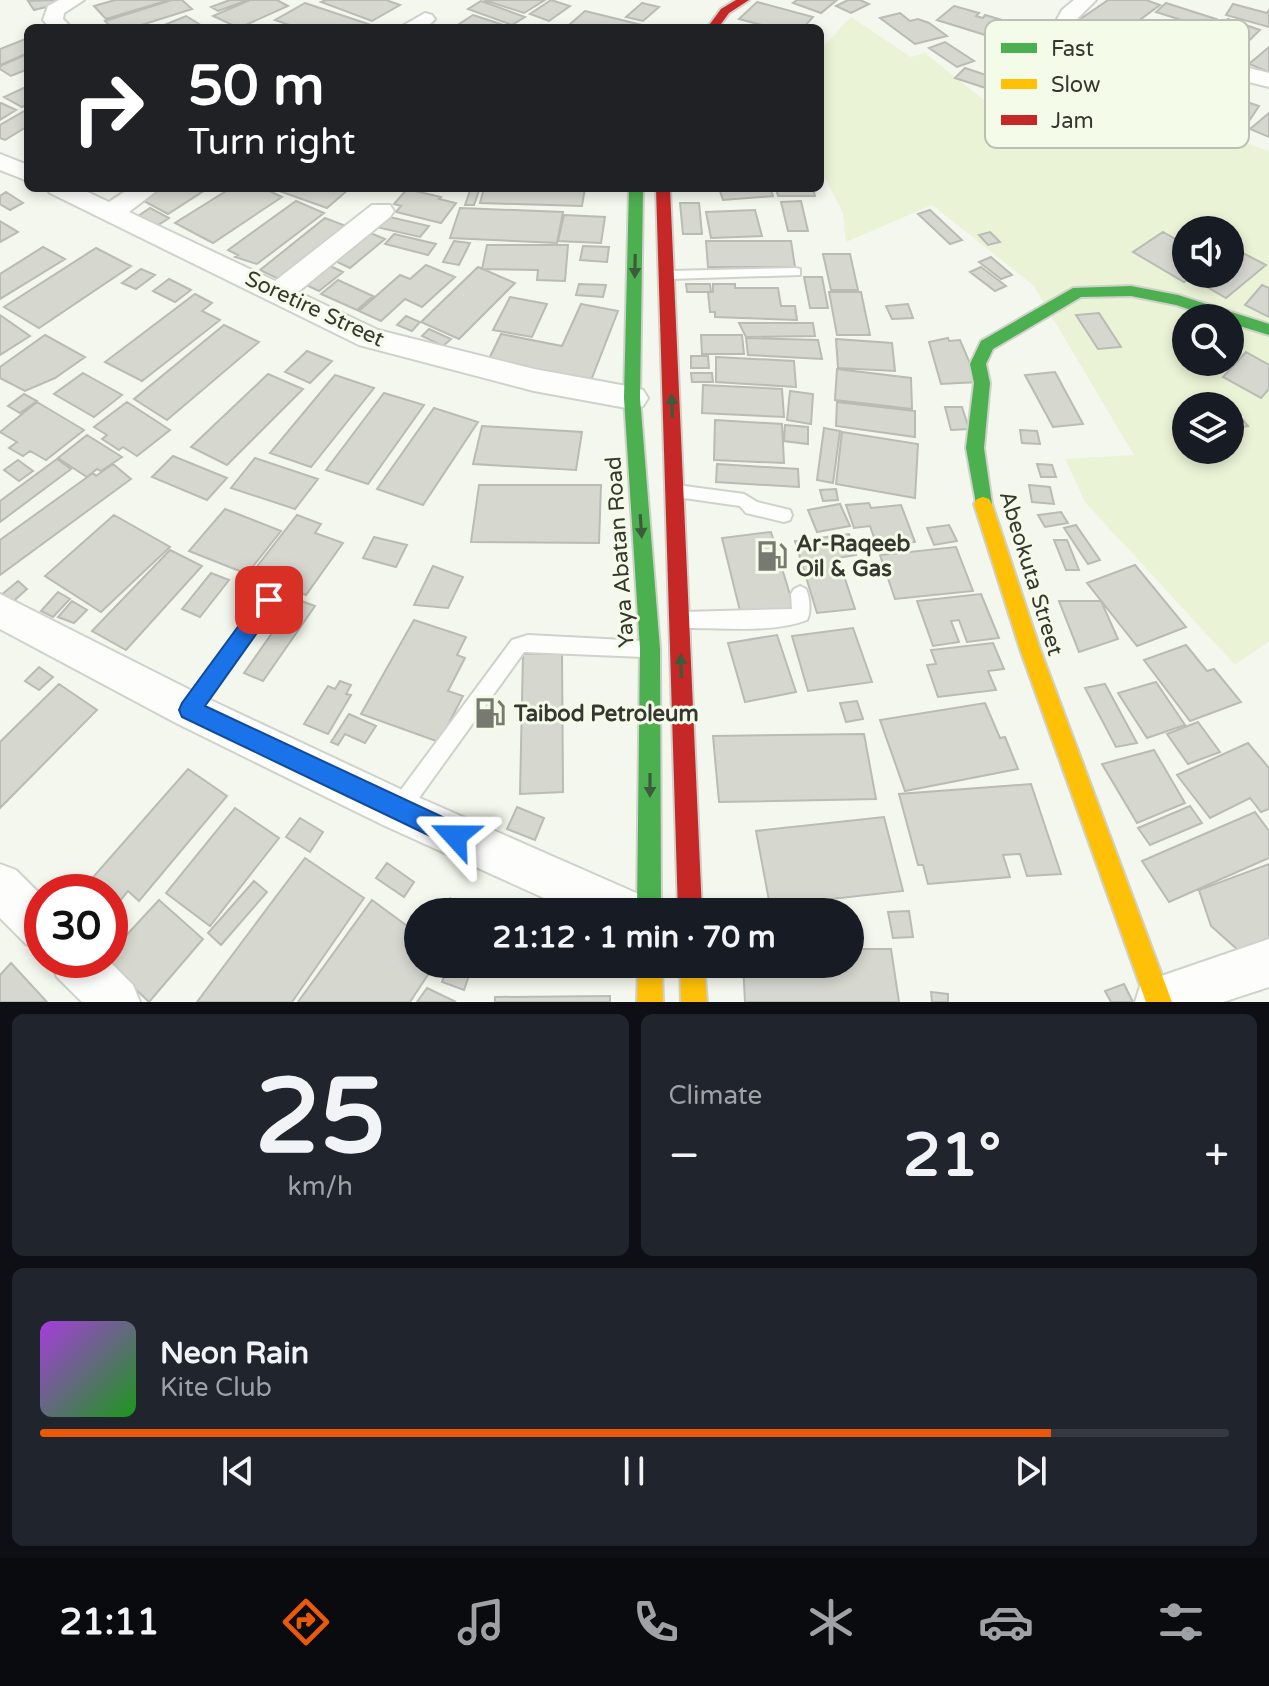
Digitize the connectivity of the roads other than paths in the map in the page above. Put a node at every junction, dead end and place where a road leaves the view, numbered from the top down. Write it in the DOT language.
graph roads {
  1 [pos="74,0"];
  2 [pos="715,0"];
  3 [pos="744,0"];
  4 [pos="1086,0"];
  5 [pos="1066,20"];
  6 [pos="705,22"];
  7 [pos="58,24"];
  8 [pos="1249,75"];
  9 [pos="1269,80"];
  10 [pos="0,161"];
  11 [pos="24,172"];
  12 [pos="68,192"];
  13 [pos="141,192"];
  14 [pos="636,192"];
  15 [pos="663,192"];
  16 [pos="381,211"];
  17 [pos="112,212"];
  18 [pos="795,272"];
  19 [pos="669,275"];
  20 [pos="280,292"];
  21 [pos="1269,330"];
  22 [pos="632,398"];
  23 [pos="675,491"];
  24 [pos="784,515"];
  25 [pos="800,594"];
  26 [pos="269,600"];
  27 [pos="1,612"];
  28 [pos="680,620"];
  29 [pos="650,649"];
  30 [pos="190,710"];
  31 [pos="398,810"];
  32 [pos="0,886"];
  33 [pos="596,898"];
  34 [pos="649,898"];
  35 [pos="690,898"];
  36 [pos="24,910"];
  37 [pos="1269,963"];
  38 [pos="92,978"];
  39 [pos="650,978"];
  40 [pos="693,978"];
  41 [pos="1159,1001"];
  42 [pos="116,1002"];
  43 [pos="650,1002"];
  44 [pos="694,1002"];
  1 -- 7 [label="street"];
  2 -- 6 [label="main road"];
  3 -- 6 [label="main road"];
  4 -- 5 [label="street"];
  8 -- 9 [label="street"];
  10 -- 11 [label="street"];
  12 -- 17 [label="street, Soretire Street"];
  13 -- 17 [label="street"];
  14 -- 22 [label="main road, Yaya Abatan Road, one-way"];
  15 -- 19 [label="main road"];
  16 -- 20 [label="street"];
  17 -- 20 [label="street, Soretire Street"];
  18 -- 19 [label="lane"];
  23 -- 19 [label="main road, one-way"];
  20 -- 22 [label="street, Soretire Street"];
  21 -- 41 [label="main road, Abeokuta Street"];
  22 -- 29 [label="main road, Yaya Abatan Road, one-way"];
  23 -- 24 [label="lane"];
  23 -- 28 [label="main road"];
  25 -- 28 [label="lane"];
  26 -- 30 [label="lane"];
  27 -- 30 [label="street"];
  35 -- 28 [label="main road, one-way"];
  29 -- 31 [label="lane"];
  29 -- 34 [label="main road, Yaya Abatan Road, one-way"];
  30 -- 31 [label="street"];
  31 -- 33 [label="street"];
  32 -- 36 [label="street"];
  37 -- 41 [label="street"];
  38 -- 42 [label="street"];
  39 -- 43 [label="main road"];
  40 -- 44 [label="main road"];
}
